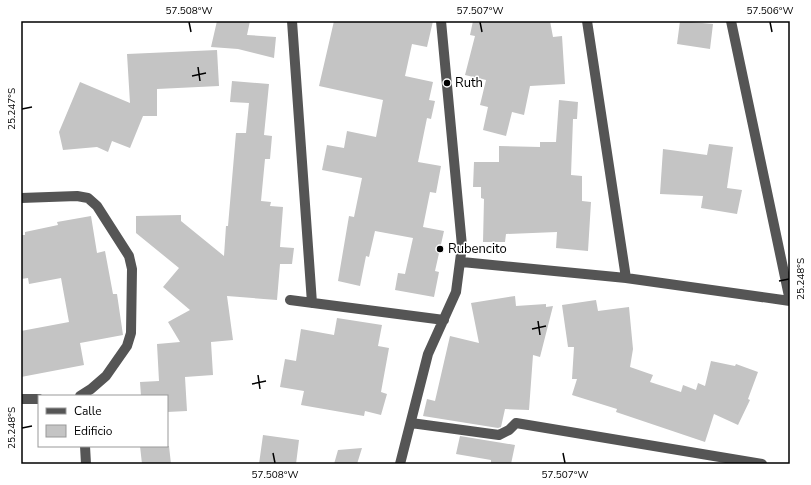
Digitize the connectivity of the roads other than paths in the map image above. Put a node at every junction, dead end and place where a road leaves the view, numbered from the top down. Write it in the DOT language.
graph roads {
  1 [pos="292,21"];
  2 [pos="441,21"];
  3 [pos="587,21"];
  4 [pos="730,21"];
  5 [pos="21,198"];
  6 [pos="462,262"];
  7 [pos="626,278"];
  8 [pos="290,300"];
  9 [pos="790,301"];
  10 [pos="312,303"];
  11 [pos="444,320"];
  12 [pos="81,395"];
  13 [pos="21,399"];
  14 [pos="38,399"];
  15 [pos="411,423"];
  16 [pos="85,447"];
  17 [pos="86,464"];
  18 [pos="400,464"];
  19 [pos="762,464"];
  1 -- 10 [label="street"];
  2 -- 6 [label="street"];
  3 -- 7 [label="street"];
  4 -- 9 [label="street"];
  5 -- 12 [label="street"];
  6 -- 7 [label="street"];
  6 -- 11 [label="street"];
  7 -- 9 [label="street"];
  8 -- 10 [label="street"];
  10 -- 11 [label="street"];
  11 -- 15 [label="street"];
  13 -- 14 [label="street"];
  15 -- 18 [label="street"];
  15 -- 19 [label="street"];
  16 -- 17 [label="street"];
}
